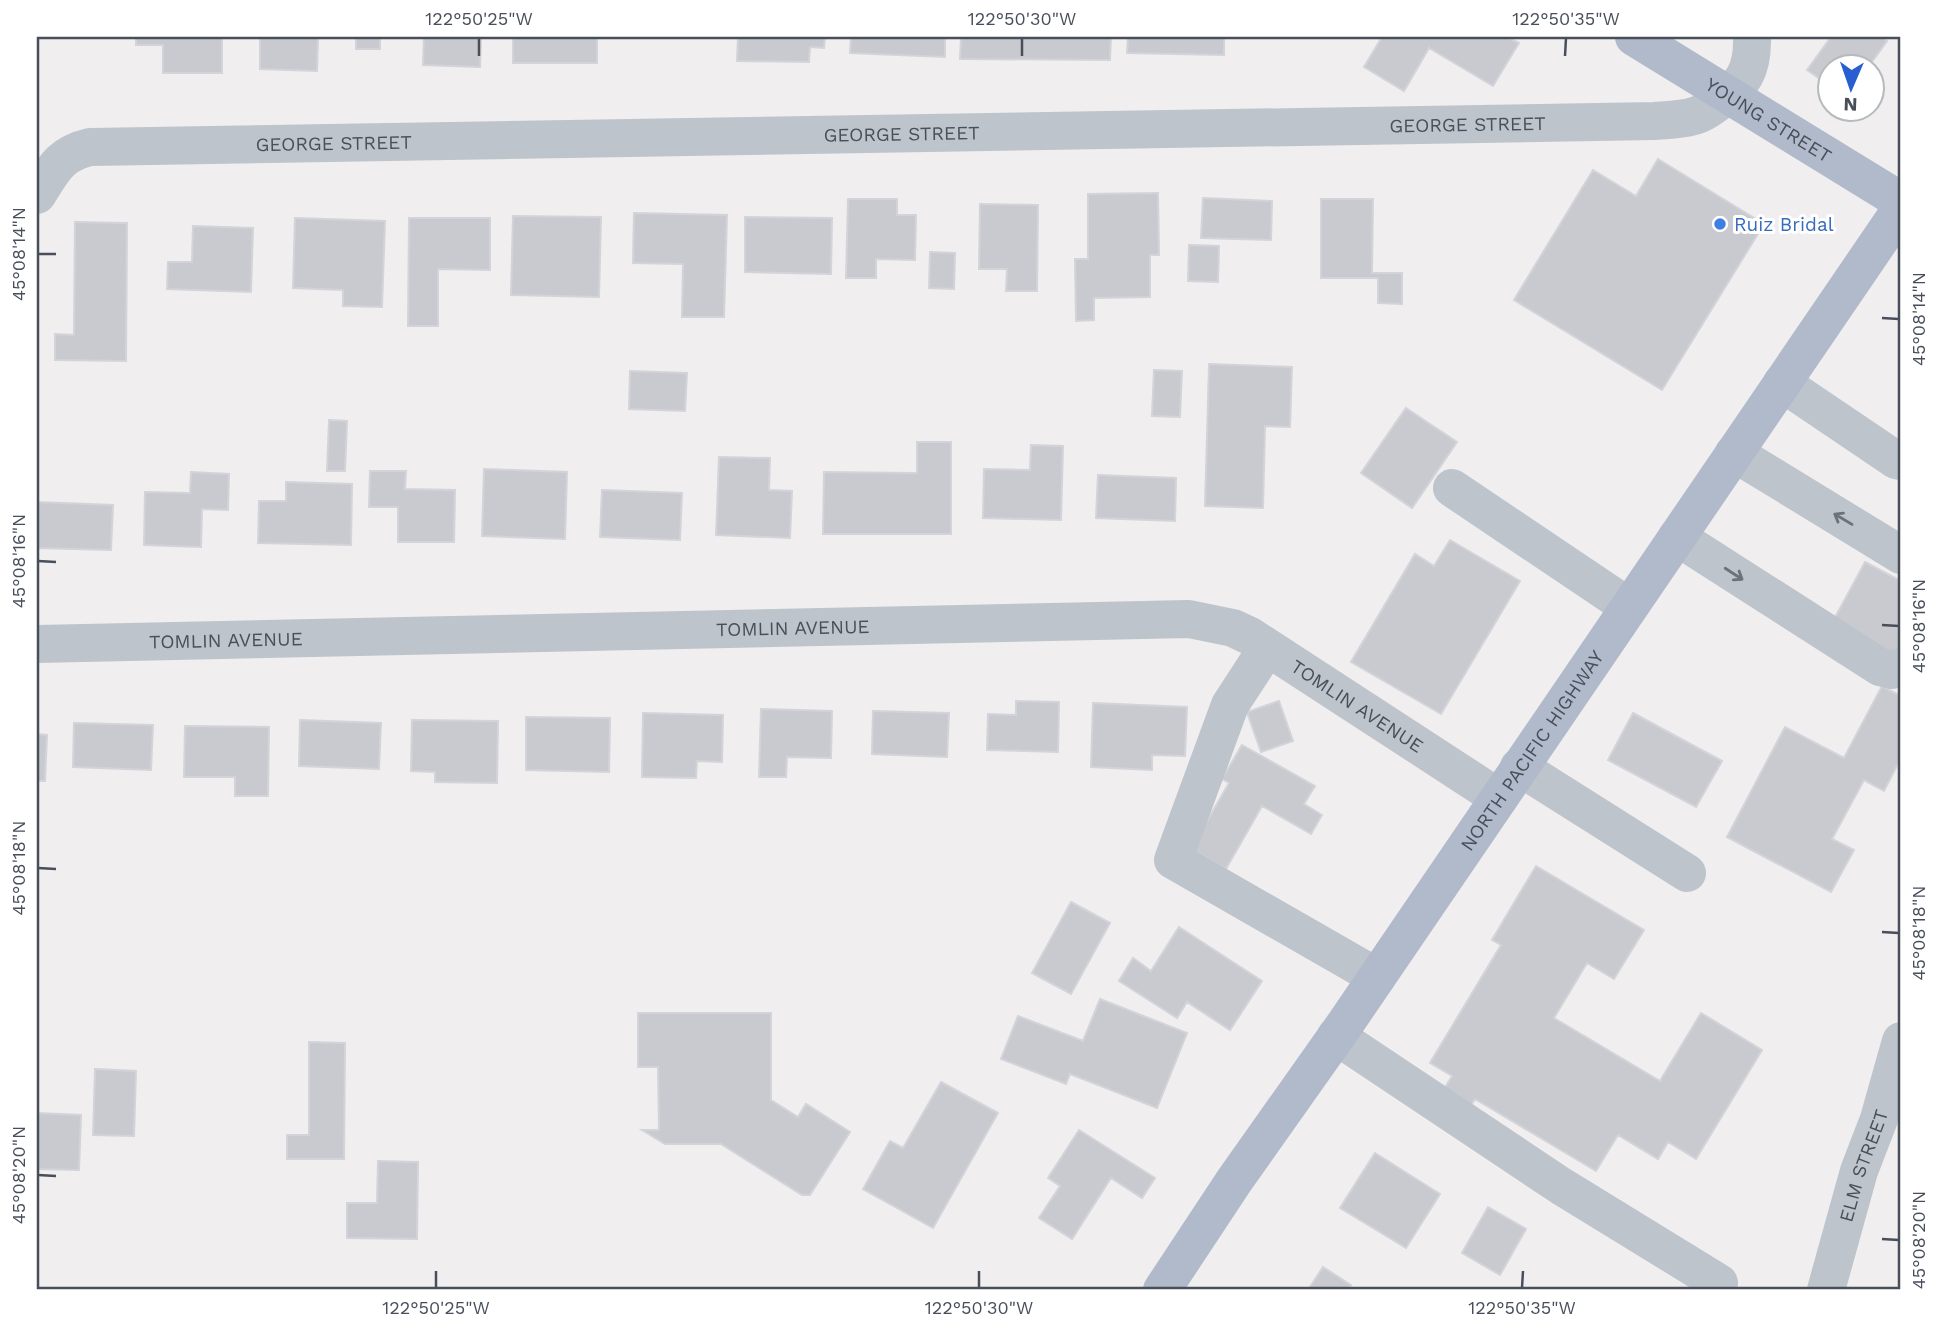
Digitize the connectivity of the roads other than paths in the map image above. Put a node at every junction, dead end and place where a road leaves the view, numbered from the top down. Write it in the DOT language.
graph roads {
  1 [pos="1634,37"];
  2 [pos="1752,37"];
  3 [pos="1729,95"];
  4 [pos="37,195"];
  5 [pos="1901,201"];
  6 [pos="1901,209"];
  7 [pos="1782,383"];
  8 [pos="1734,453"];
  9 [pos="1901,461"];
  10 [pos="1452,488"];
  11 [pos="1677,537"];
  12 [pos="1901,555"];
  13 [pos="1629,607"];
  14 [pos="37,644"];
  15 [pos="1267,648"];
  16 [pos="1901,667"];
  17 [pos="1509,782"];
  18 [pos="1686,873"];
  19 [pos="1377,977"];
  20 [pos="1336,1036"];
  21 [pos="1901,1041"];
  22 [pos="1719,1283"];
  23 [pos="1162,1290"];
  24 [pos="1826,1290"];
  1 -- 3 [label="main road, YOUNG STREET"];
  2 -- 3 [label="street, GEORGE STREET"];
  3 -- 4 [label="street, GEORGE STREET"];
  3 -- 5 [label="main road, YOUNG STREET"];
  6 -- 7 [label="main road, NORTH PACIFIC HIGHWAY"];
  7 -- 8 [label="main road, NORTH PACIFIC HIGHWAY"];
  7 -- 9 [label="street"];
  8 -- 11 [label="main road, NORTH PACIFIC HIGHWAY"];
  12 -- 8 [label="street, one-way"];
  10 -- 13 [label="street"];
  11 -- 13 [label="main road, NORTH PACIFIC HIGHWAY"];
  11 -- 16 [label="street, one-way"];
  13 -- 17 [label="main road, NORTH PACIFIC HIGHWAY"];
  14 -- 15 [label="street, TOMLIN AVENUE"];
  15 -- 17 [label="street, TOMLIN AVENUE"];
  15 -- 19 [label="street"];
  17 -- 18 [label="street, TOMLIN AVENUE"];
  17 -- 19 [label="main road, NORTH PACIFIC HIGHWAY"];
  19 -- 20 [label="main road, NORTH PACIFIC HIGHWAY"];
  20 -- 22 [label="street"];
  20 -- 23 [label="main road, NORTH PACIFIC HIGHWAY"];
  21 -- 24 [label="street, ELM STREET"];
}
